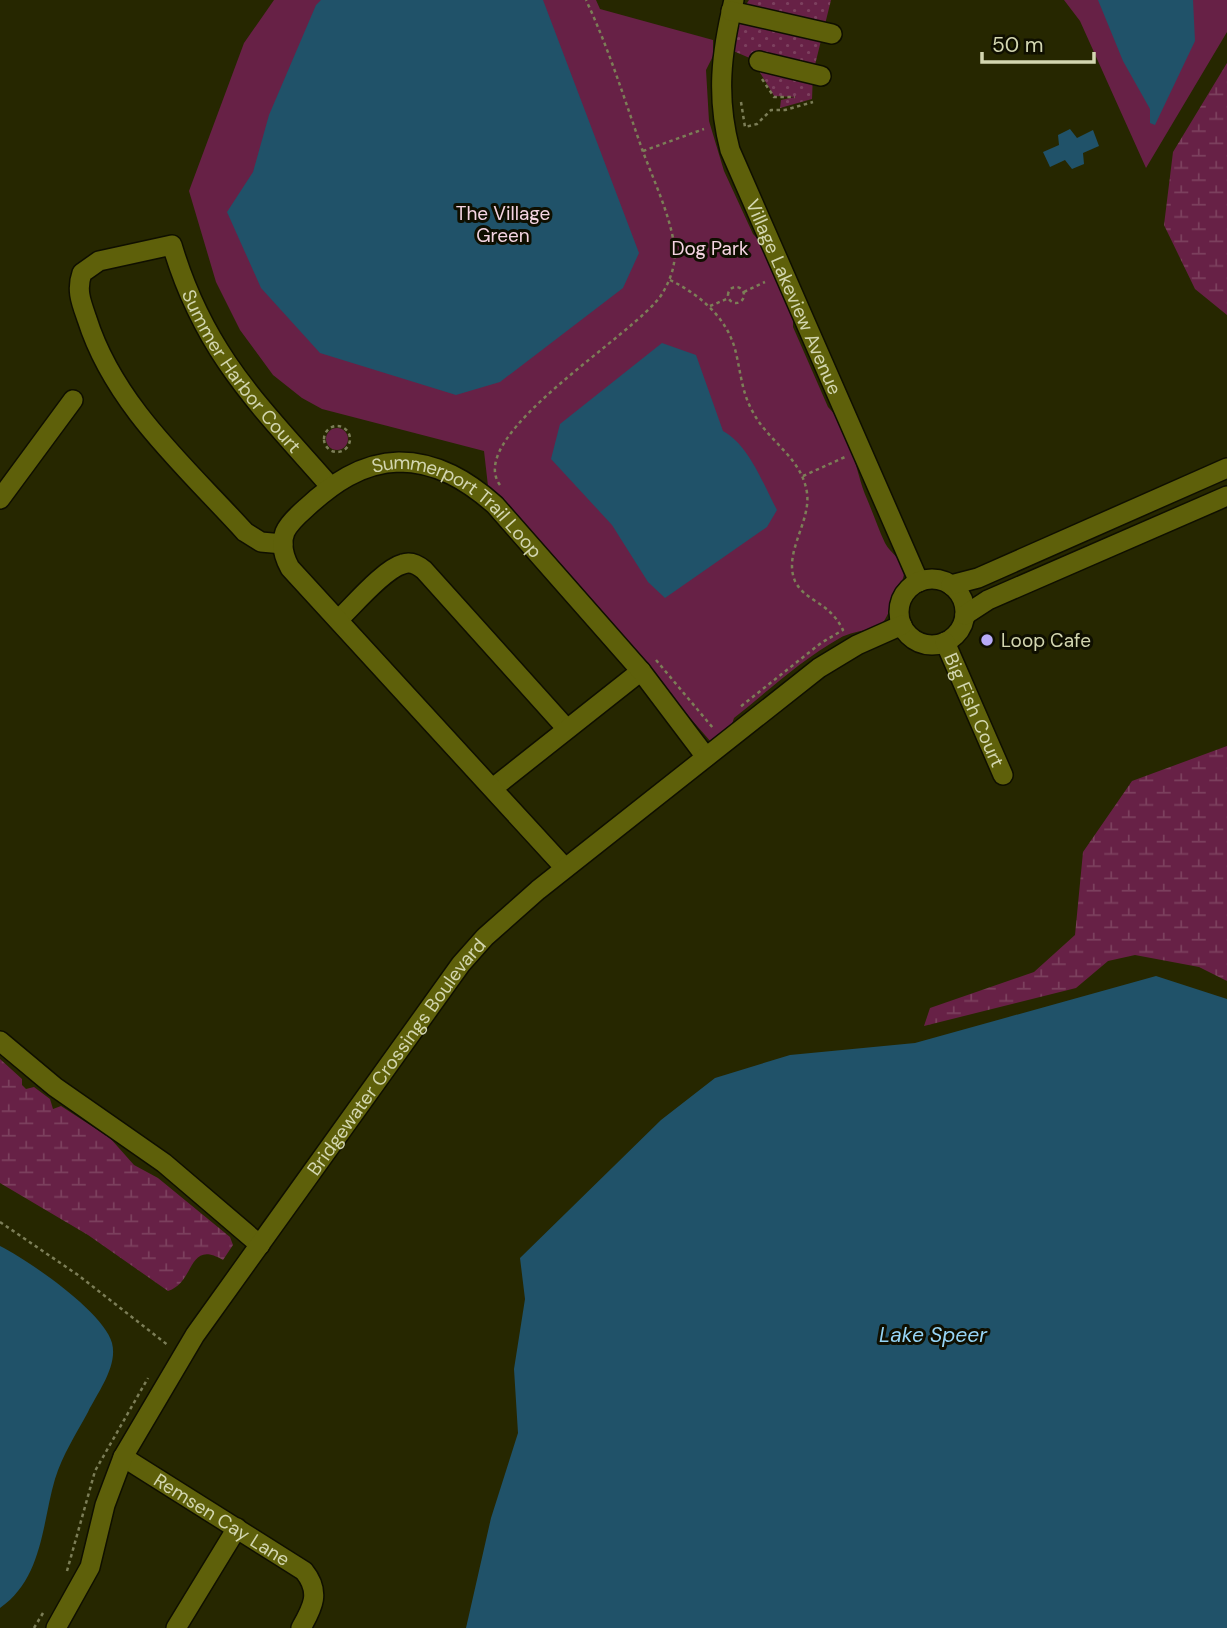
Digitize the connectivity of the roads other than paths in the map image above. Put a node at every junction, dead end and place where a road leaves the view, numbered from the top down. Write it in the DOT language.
graph roads {
  1 [pos="733,6"];
  2 [pos="832,34"];
  3 [pos="759,61"];
  4 [pos="821,76"];
  5 [pos="73,400"];
  6 [pos="1227,468"];
  7 [pos="330,486"];
  8 [pos="1227,496"];
  9 [pos="0,499"];
  10 [pos="283,544"];
  11 [pos="919,582"];
  12 [pos="951,585"];
  13 [pos="965,615"];
  14 [pos="338,620"];
  15 [pos="902,625"];
  16 [pos="945,642"];
  17 [pos="646,663"];
  18 [pos="567,729"];
  19 [pos="706,757"];
  20 [pos="1003,775"];
  21 [pos="493,788"];
  22 [pos="565,867"];
  23 [pos="0,1041"];
  24 [pos="260,1245"];
  25 [pos="123,1457"];
  26 [pos="237,1528"];
  27 [pos="56,1628"];
  28 [pos="176,1628"];
  29 [pos="301,1628"];
  1 -- 2 [label="street"];
  1 -- 11 [label="street, Village Lakeview Avenue"];
  3 -- 4 [label="street"];
  5 -- 9 [label="street"];
  6 -- 12 [label="street"];
  7 -- 10 [label="street, Summerport Trail Loop"];
  7 -- 10 [label="street, Summer Harbor Court"];
  7 -- 17 [label="street, Summerport Trail Loop"];
  8 -- 13 [label="street"];
  10 -- 14 [label="street"];
  11 -- 12 [label="street"];
  11 -- 15 [label="street"];
  12 -- 13 [label="street"];
  13 -- 16 [label="street"];
  14 -- 18 [label="street"];
  14 -- 21 [label="street"];
  15 -- 16 [label="street"];
  15 -- 19 [label="street, Bridgewater Crossings Boulevard"];
  16 -- 20 [label="street, Big Fish Court"];
  17 -- 18 [label="street"];
  17 -- 19 [label="street, Summerport Trail Loop"];
  18 -- 21 [label="street"];
  19 -- 22 [label="street, Bridgewater Crossings Boulevard"];
  21 -- 22 [label="street"];
  22 -- 24 [label="street, Bridgewater Crossings Boulevard"];
  23 -- 24 [label="street"];
  24 -- 25 [label="street, Bridgewater Crossings Boulevard"];
  25 -- 26 [label="street, Remsen Cay Lane"];
  25 -- 27 [label="street, Bridgewater Crossings Boulevard"];
  26 -- 28 [label="street"];
  26 -- 29 [label="street, Remsen Cay Lane"];
}
